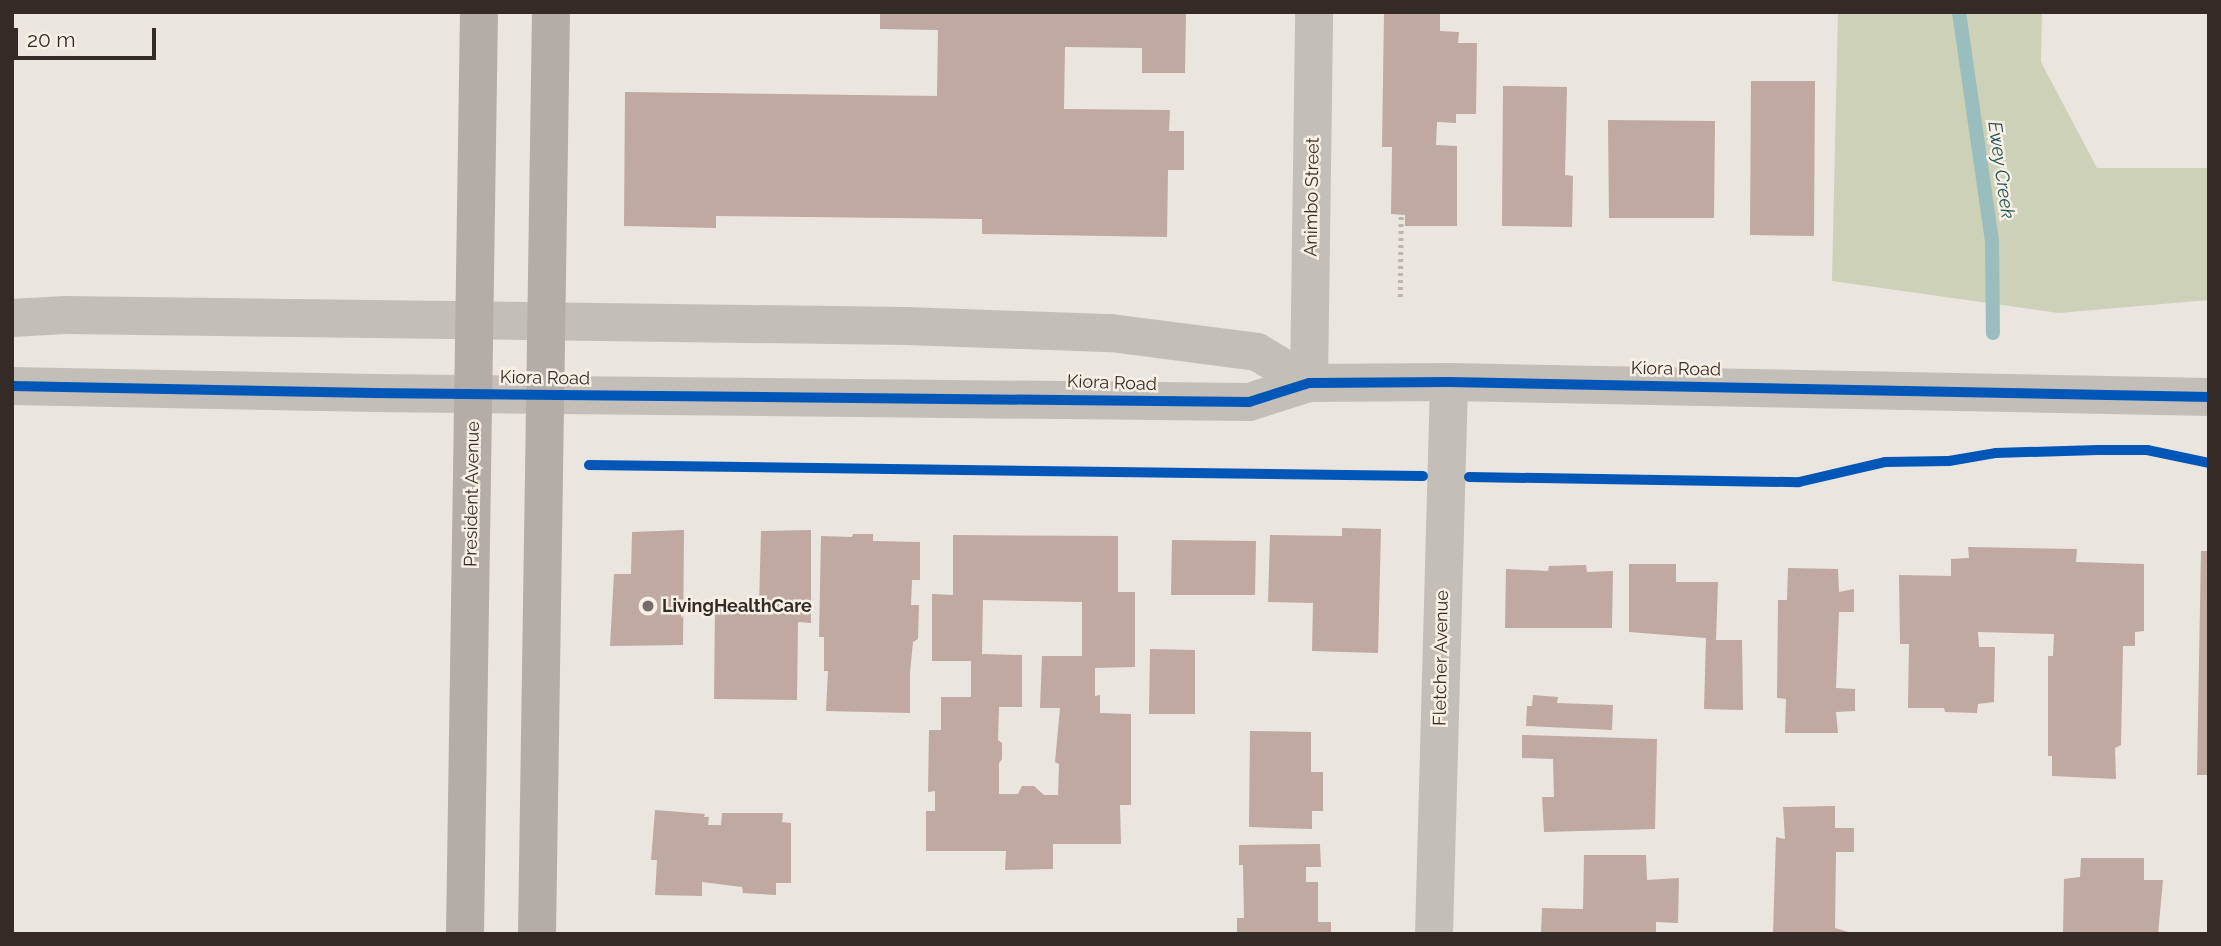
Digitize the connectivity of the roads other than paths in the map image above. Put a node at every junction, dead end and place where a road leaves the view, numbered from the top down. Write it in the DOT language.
graph roads {
  1 [pos="479,12"];
  2 [pos="551,12"];
  3 [pos="1314,12"];
  4 [pos="12,318"];
  5 [pos="474,323"];
  6 [pos="547,323"];
  7 [pos="1310,383"];
  8 [pos="1449,383"];
  9 [pos="12,386"];
  10 [pos="473,394"];
  11 [pos="546,395"];
  12 [pos="2209,397"];
  13 [pos="466,934"];
  14 [pos="537,934"];
  15 [pos="1434,934"];
  1 -- 5 [label="main road, President Avenue"];
  2 -- 6 [label="main road"];
  3 -- 7 [label="street, Animbo Street"];
  4 -- 5 [label="street"];
  5 -- 6 [label="street"];
  5 -- 10 [label="main road, President Avenue"];
  6 -- 7 [label="street"];
  6 -- 11 [label="main road"];
  7 -- 8 [label="street, Kiora Road"];
  7 -- 11 [label="street, Kiora Road"];
  8 -- 12 [label="street, Kiora Road"];
  8 -- 15 [label="street, Fletcher Avenue"];
  9 -- 10 [label="street, Kiora Road"];
  10 -- 11 [label="street, Kiora Road"];
  10 -- 13 [label="main road, President Avenue"];
  11 -- 14 [label="main road"];
}
